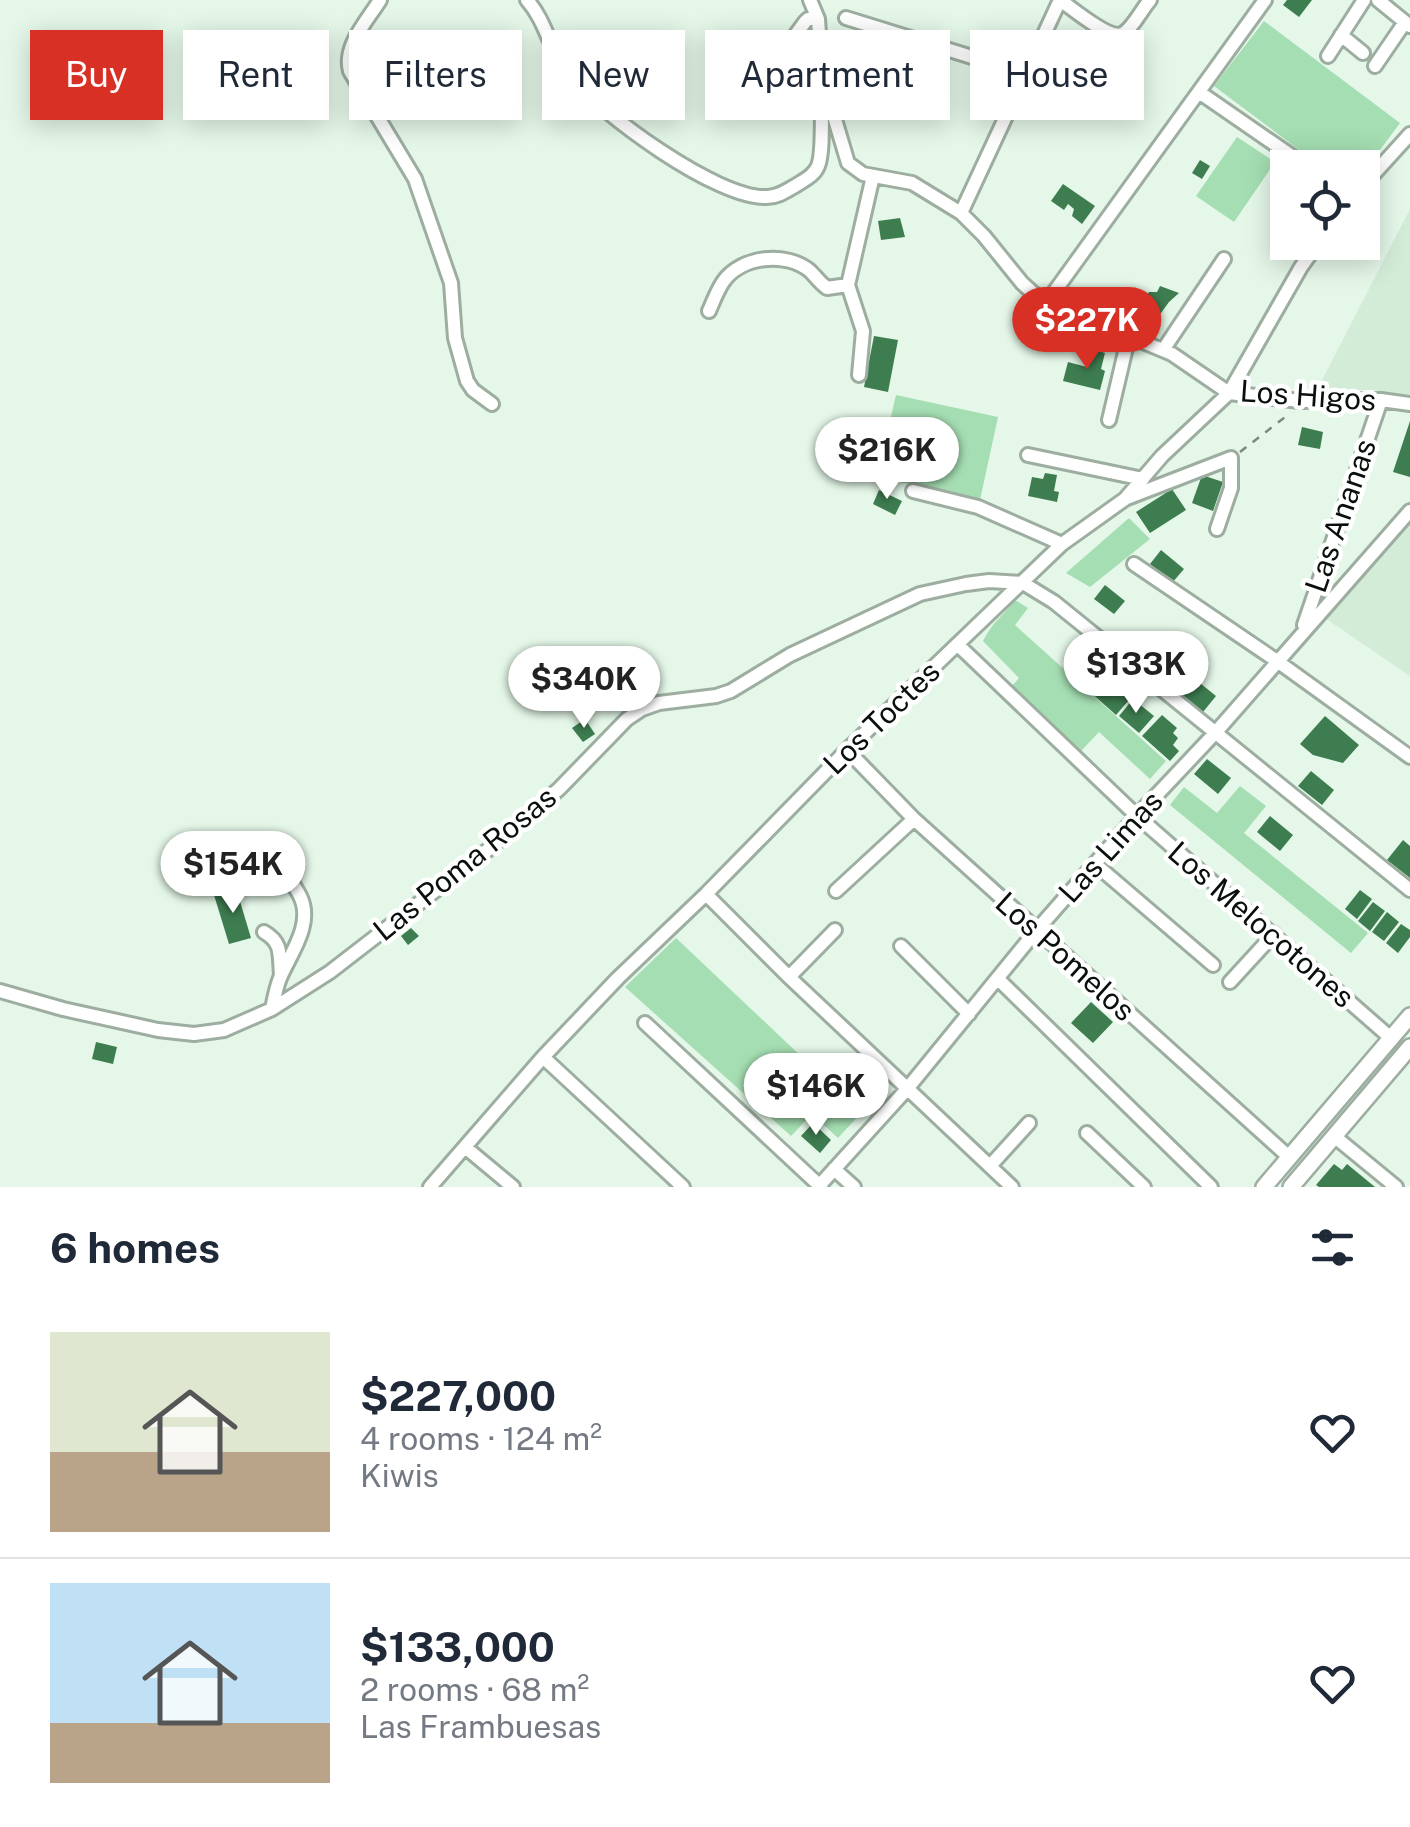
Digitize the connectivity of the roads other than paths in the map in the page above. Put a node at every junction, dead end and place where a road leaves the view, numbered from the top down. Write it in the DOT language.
graph roads {
  1 [pos="380,0"];
  2 [pos="527,0"];
  3 [pos="810,0"];
  4 [pos="1060,0"];
  5 [pos="1150,0"];
  6 [pos="1264,0"];
  7 [pos="1364,0"];
  8 [pos="1378,0"];
  9 [pos="846,18"];
  10 [pos="818,19"];
  11 [pos="1408,24"];
  12 [pos="799,30"];
  13 [pos="819,30"];
  14 [pos="1047,30"];
  15 [pos="1342,35"];
  16 [pos="1362,52"];
  17 [pos="970,56"];
  18 [pos="1328,56"];
  19 [pos="1375,66"];
  20 [pos="1198,92"];
  21 [pos="821,120"];
  22 [pos="835,120"];
  23 [pos="1005,120"];
  24 [pos="1410,134"];
  25 [pos="1283,150"];
  26 [pos="1380,166"];
  27 [pos="873,176"];
  28 [pos="961,214"];
  29 [pos="1224,259"];
  30 [pos="1305,260"];
  31 [pos="848,285"];
  32 [pos="1047,302"];
  33 [pos="709,312"];
  34 [pos="1129,334"];
  35 [pos="1164,350"];
  36 [pos="859,375"];
  37 [pos="1230,394"];
  38 [pos="1381,400"];
  39 [pos="492,404"];
  40 [pos="1410,404"];
  41 [pos="1110,420"];
  42 [pos="1028,455"];
  43 [pos="1143,479"];
  44 [pos="913,491"];
  45 [pos="1125,499"];
  46 [pos="1410,511"];
  47 [pos="1217,528"];
  48 [pos="1062,544"];
  49 [pos="1134,564"];
  50 [pos="1023,583"];
  51 [pos="1302,632"];
  52 [pos="958,644"];
  53 [pos="1277,661"];
  54 [pos="1216,732"];
  55 [pos="846,750"];
  56 [pos="1410,758"];
  57 [pos="1137,816"];
  58 [pos="914,819"];
  59 [pos="278,862"];
  60 [pos="1095,864"];
  61 [pos="1410,890"];
  62 [pos="836,891"];
  63 [pos="706,894"];
  64 [pos="835,930"];
  65 [pos="264,932"];
  66 [pos="1036,932"];
  67 [pos="1274,934"];
  68 [pos="901,946"];
  69 [pos="1214,965"];
  70 [pos="280,975"];
  71 [pos="789,978"];
  72 [pos="998,979"];
  73 [pos="1230,982"];
  74 [pos="0,991"];
  75 [pos="272,1010"];
  76 [pos="969,1014"];
  77 [pos="1410,1016"];
  78 [pos="645,1024"];
  79 [pos="1392,1039"];
  80 [pos="1410,1046"];
  81 [pos="543,1057"];
  82 [pos="907,1088"];
  83 [pos="1030,1123"];
  84 [pos="1087,1132"];
  85 [pos="1334,1136"];
  86 [pos="464,1147"];
  87 [pos="1289,1158"];
  88 [pos="990,1166"];
  89 [pos="834,1169"];
  90 [pos="819,1186"];
  91 [pos="430,1187"];
  92 [pos="512,1187"];
  93 [pos="683,1187"];
  94 [pos="854,1187"];
  95 [pos="1012,1187"];
  96 [pos="1144,1187"];
  97 [pos="1211,1187"];
  98 [pos="1264,1187"];
  99 [pos="1291,1187"];
  100 [pos="1396,1187"];
  1 -- 39 [label="street"];
  2 -- 21 [label="street"];
  3 -- 10 [label="street"];
  4 -- 5 [label="street"];
  4 -- 14 [label="street"];
  6 -- 20 [label="street"];
  7 -- 15 [label="street"];
  8 -- 11 [label="street"];
  9 -- 17 [label="street"];
  10 -- 12 [label="street"];
  10 -- 13 [label="street"];
  11 -- 19 [label="street"];
  15 -- 16 [label="street"];
  15 -- 18 [label="street"];
  20 -- 25 [label="street"];
  20 -- 32 [label="street"];
  22 -- 27 [label="street"];
  23 -- 28 [label="street"];
  24 -- 26 [label="street"];
  27 -- 28 [label="street, Los Higos"];
  27 -- 31 [label="street"];
  28 -- 32 [label="street, Los Higos"];
  29 -- 35 [label="street"];
  30 -- 37 [label="street, Los Toctes"];
  31 -- 33 [label="street"];
  31 -- 36 [label="street"];
  32 -- 34 [label="street, Los Higos"];
  34 -- 35 [label="street, Los Higos"];
  34 -- 41 [label="street"];
  35 -- 37 [label="street, Los Higos"];
  37 -- 38 [label="street, Los Higos"];
  37 -- 43 [label="street, Los Toctes"];
  38 -- 40 [label="street, Los Higos"];
  38 -- 51 [label="street, Las Ananas"];
  42 -- 43 [label="street"];
  43 -- 45 [label="street, Los Toctes"];
  44 -- 48 [label="street"];
  45 -- 47 [label="street"];
  45 -- 48 [label="street, Los Toctes"];
  46 -- 51 [label="street, Las Limas"];
  48 -- 50 [label="street, Los Toctes"];
  49 -- 53 [label="street"];
  50 -- 52 [label="street, Los Toctes"];
  50 -- 54 [label="street"];
  50 -- 75 [label="street, Las Poma Rosas"];
  51 -- 53 [label="street, Las Limas"];
  52 -- 55 [label="street, Los Toctes"];
  52 -- 57 [label="street, Los Melocotones"];
  53 -- 54 [label="street, Las Limas"];
  53 -- 56 [label="street"];
  54 -- 57 [label="street, Las Limas"];
  54 -- 61 [label="street"];
  55 -- 58 [label="street, Los Pomelos"];
  55 -- 63 [label="street, Los Toctes"];
  57 -- 60 [label="street, Las Limas"];
  57 -- 67 [label="street, Los Melocotones"];
  58 -- 62 [label="street"];
  58 -- 66 [label="street, Los Pomelos"];
  59 -- 70 [label="street"];
  60 -- 66 [label="street, Las Limas"];
  60 -- 69 [label="street"];
  63 -- 71 [label="street"];
  63 -- 81 [label="street, Los Toctes"];
  64 -- 71 [label="street"];
  65 -- 70 [label="street"];
  66 -- 72 [label="street, Las Limas"];
  66 -- 87 [label="street, Los Pomelos"];
  67 -- 73 [label="street"];
  67 -- 79 [label="street, Los Melocotones"];
  68 -- 76 [label="street"];
  70 -- 75 [label="street"];
  71 -- 82 [label="street"];
  72 -- 76 [label="street, Las Limas"];
  72 -- 97 [label="street"];
  74 -- 75 [label="street, Las Poma Rosas"];
  76 -- 82 [label="street, Las Limas"];
  77 -- 79 [label="main road"];
  78 -- 90 [label="street"];
  79 -- 87 [label="main road"];
  80 -- 85 [label="main road"];
  81 -- 86 [label="street, Los Toctes"];
  81 -- 93 [label="street"];
  82 -- 88 [label="street"];
  82 -- 89 [label="street, Las Limas"];
  83 -- 88 [label="street"];
  84 -- 96 [label="street"];
  85 -- 99 [label="main road"];
  85 -- 100 [label="street"];
  86 -- 91 [label="street, Los Toctes"];
  86 -- 92 [label="street"];
  87 -- 98 [label="main road"];
  88 -- 95 [label="street"];
  89 -- 90 [label="street, Las Limas"];
  89 -- 94 [label="street"];
}
